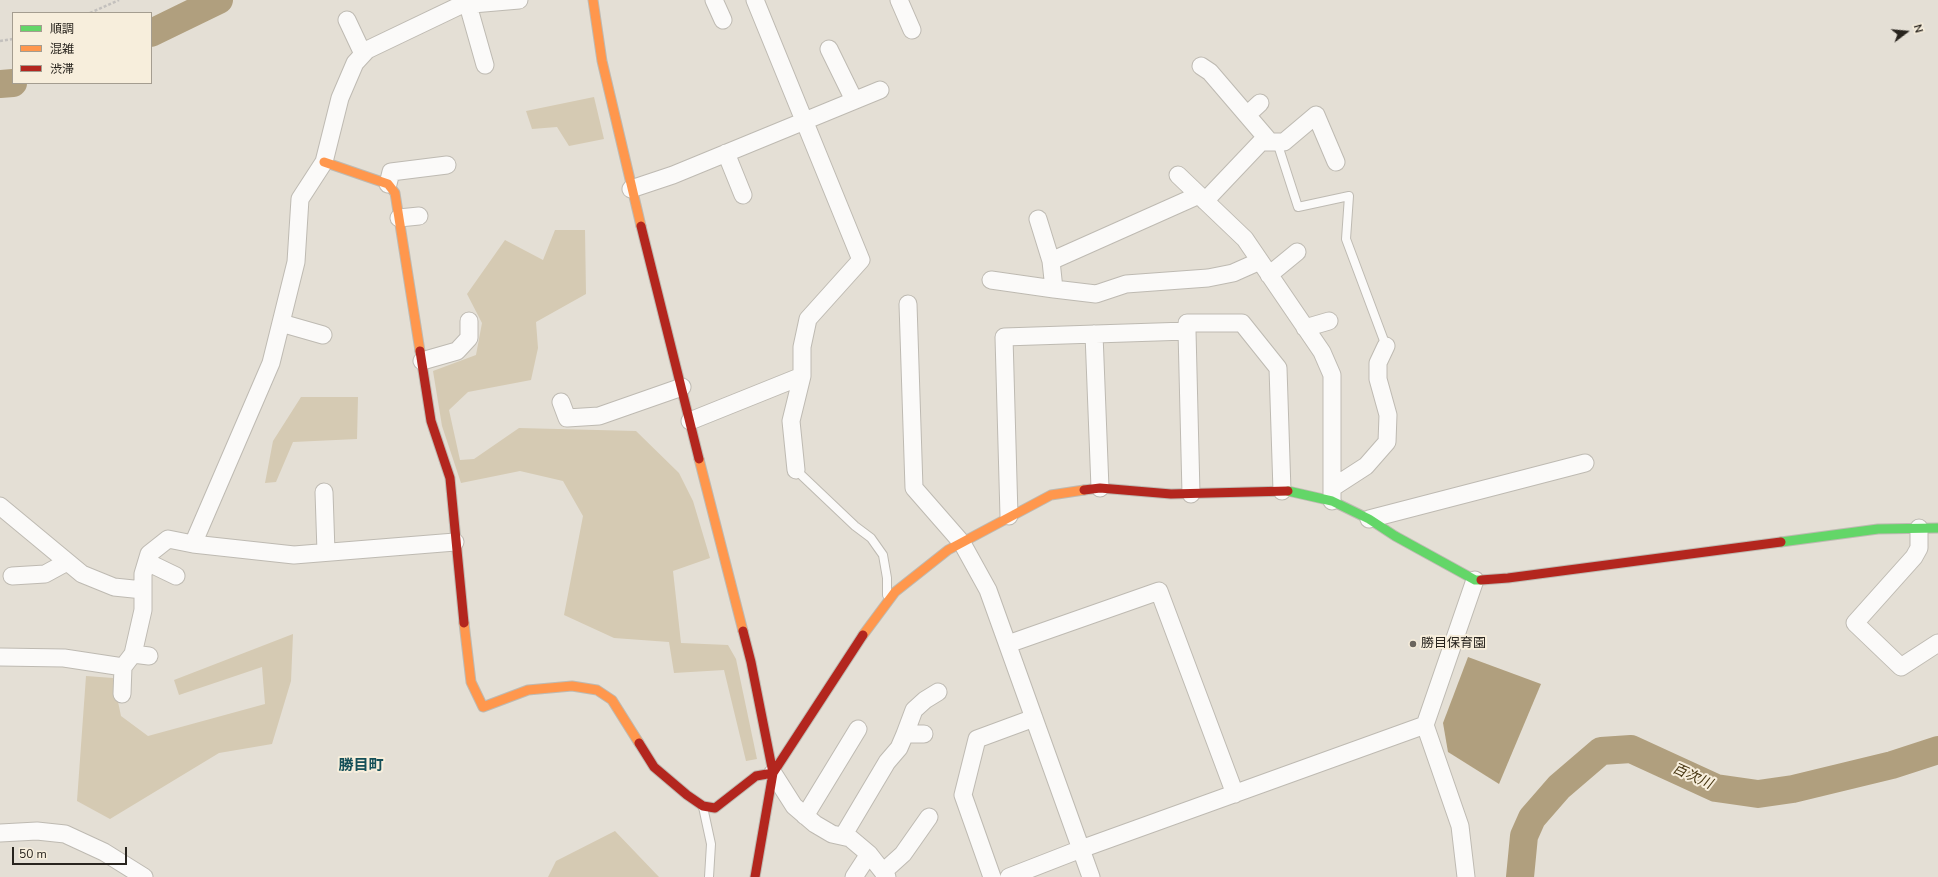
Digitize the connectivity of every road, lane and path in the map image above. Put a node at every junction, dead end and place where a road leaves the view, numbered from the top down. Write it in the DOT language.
graph roads {
  1 [pos="119,0"];
  2 [pos="519,0"];
  3 [pos="593,0"];
  4 [pos="714,0"];
  5 [pos="755,0"];
  6 [pos="899,0"];
  7 [pos="468,5"];
  8 [pos="92,12"];
  9 [pos="347,20"];
  10 [pos="723,20"];
  11 [pos="912,30"];
  12 [pos="12,39"];
  13 [pos="0,41"];
  14 [pos="829,49"];
  15 [pos="363,54"];
  16 [pos="485,66"];
  17 [pos="1201,66"];
  18 [pos="880,90"];
  19 [pos="854,100"];
  20 [pos="1260,103"];
  21 [pos="1247,115"];
  22 [pos="804,121"];
  23 [pos="1274,142"];
  24 [pos="726,153"];
  25 [pos="324,162"];
  26 [pos="1336,162"];
  27 [pos="447,165"];
  28 [pos="1178,175"];
  29 [pos="388,184"];
  30 [pos="632,189"];
  31 [pos="743,195"];
  32 [pos="1202,198"];
  33 [pos="419,216"];
  34 [pos="399,218"];
  35 [pos="1038,219"];
  36 [pos="1297,252"];
  37 [pos="1051,261"];
  38 [pos="1260,261"];
  39 [pos="1269,275"];
  40 [pos="991,280"];
  41 [pos="1054,289"];
  42 [pos="908,304"];
  43 [pos="469,321"];
  44 [pos="1329,321"];
  45 [pos="281,323"];
  46 [pos="1305,328"];
  47 [pos="1187,331"];
  48 [pos="1094,334"];
  49 [pos="323,335"];
  50 [pos="1386,346"];
  51 [pos="422,361"];
  52 [pos="802,376"];
  53 [pos="682,387"];
  54 [pos="561,402"];
  55 [pos="690,421"];
  56 [pos="1585,463"];
  57 [pos="796,470"];
  58 [pos="1100,488"];
  59 [pos="1282,491"];
  60 [pos="324,492"];
  61 [pos="1191,494"];
  62 [pos="1332,494"];
  63 [pos="0,506"];
  64 [pos="1009,516"];
  65 [pos="1369,519"];
  66 [pos="1919,528"];
  67 [pos="1938,528"];
  68 [pos="455,542"];
  69 [pos="962,543"];
  70 [pos="193,544"];
  71 [pos="326,552"];
  72 [pos="67,562"];
  73 [pos="146,562"];
  74 [pos="12,576"];
  75 [pos="176,576"];
  76 [pos="1475,580"];
  77 [pos="143,590"];
  78 [pos="887,603"];
  79 [pos="1938,643"];
  80 [pos="1008,644"];
  81 [pos="0,657"];
  82 [pos="135,659"];
  83 [pos="938,692"];
  84 [pos="122,694"];
  85 [pos="1034,718"];
  86 [pos="1425,725"];
  87 [pos="858,729"];
  88 [pos="905,734"];
  89 [pos="924,734"];
  90 [pos="773,773"];
  91 [pos="1235,794"];
  92 [pos="703,806"];
  93 [pos="805,816"];
  94 [pos="929,817"];
  95 [pos="0,833"];
  96 [pos="843,836"];
  97 [pos="1081,849"];
  98 [pos="869,854"];
  99 [pos="885,875"];
  100 [pos="144,877"];
  101 [pos="710,877"];
  102 [pos="756,877"];
  103 [pos="854,877"];
  104 [pos="992,877"];
  105 [pos="1009,877"];
  106 [pos="1091,877"];
  107 [pos="1466,877"];
  1 -- 8 [label="path"];
  2 -- 7 [label="street"];
  3 -- 30 [label="street"];
  4 -- 10 [label="street"];
  5 -- 22 [label="street"];
  6 -- 11 [label="street"];
  7 -- 15 [label="street"];
  7 -- 16 [label="street"];
  9 -- 15 [label="street"];
  12 -- 13 [label="path"];
  14 -- 19 [label="street"];
  15 -- 25 [label="street"];
  17 -- 21 [label="street"];
  18 -- 19 [label="street"];
  19 -- 22 [label="street"];
  20 -- 21 [label="street"];
  21 -- 23 [label="street"];
  22 -- 24 [label="street"];
  22 -- 52 [label="street"];
  23 -- 26 [label="street"];
  23 -- 32 [label="street"];
  23 -- 50 [label="lane"];
  24 -- 30 [label="street"];
  24 -- 31 [label="street"];
  25 -- 29 [label="street"];
  25 -- 45 [label="street"];
  27 -- 29 [label="street"];
  28 -- 32 [label="street"];
  29 -- 34 [label="street"];
  30 -- 53 [label="street"];
  32 -- 37 [label="street"];
  32 -- 38 [label="street"];
  33 -- 34 [label="street"];
  34 -- 51 [label="street"];
  35 -- 37 [label="street"];
  36 -- 39 [label="street"];
  37 -- 41 [label="street"];
  38 -- 39 [label="street"];
  38 -- 41 [label="street"];
  39 -- 46 [label="street"];
  40 -- 41 [label="street"];
  42 -- 69 [label="street"];
  43 -- 51 [label="street"];
  44 -- 46 [label="street"];
  45 -- 49 [label="street"];
  45 -- 70 [label="street"];
  46 -- 62 [label="street"];
  47 -- 48 [label="street"];
  47 -- 59 [label="street"];
  47 -- 61 [label="street"];
  48 -- 58 [label="street"];
  48 -- 64 [label="street"];
  50 -- 62 [label="street"];
  51 -- 68 [label="street"];
  52 -- 55 [label="street"];
  52 -- 57 [label="street"];
  53 -- 54 [label="street"];
  53 -- 55 [label="street"];
  55 -- 90 [label="street"];
  56 -- 65 [label="street"];
  57 -- 78 [label="lane"];
  58 -- 61 [label="street"];
  58 -- 64 [label="street"];
  59 -- 61 [label="street"];
  59 -- 62 [label="street"];
  60 -- 71 [label="street"];
  62 -- 65 [label="street"];
  63 -- 72 [label="street"];
  64 -- 69 [label="street"];
  65 -- 76 [label="street"];
  66 -- 67 [label="street"];
  66 -- 76 [label="street"];
  66 -- 79 [label="street"];
  68 -- 71 [label="street"];
  68 -- 92 [label="street"];
  69 -- 78 [label="street"];
  69 -- 80 [label="street"];
  70 -- 71 [label="street"];
  70 -- 73 [label="street"];
  72 -- 74 [label="street"];
  72 -- 77 [label="street"];
  73 -- 75 [label="street"];
  73 -- 77 [label="street"];
  76 -- 86 [label="street"];
  77 -- 82 [label="street"];
  78 -- 90 [label="street"];
  80 -- 85 [label="street"];
  80 -- 91 [label="street"];
  81 -- 82 [label="street"];
  82 -- 84 [label="street"];
  83 -- 88 [label="street"];
  85 -- 97 [label="street"];
  85 -- 104 [label="street"];
  86 -- 91 [label="street"];
  86 -- 107 [label="street"];
  87 -- 93 [label="street"];
  88 -- 89 [label="street"];
  88 -- 96 [label="street"];
  90 -- 92 [label="street"];
  90 -- 93 [label="street"];
  90 -- 102 [label="street"];
  91 -- 97 [label="street"];
  92 -- 101 [label="lane"];
  93 -- 96 [label="street"];
  94 -- 99 [label="street"];
  95 -- 100 [label="street"];
  96 -- 98 [label="street"];
  97 -- 105 [label="street"];
  97 -- 106 [label="street"];
  98 -- 99 [label="street"];
  98 -- 103 [label="street"];
}
